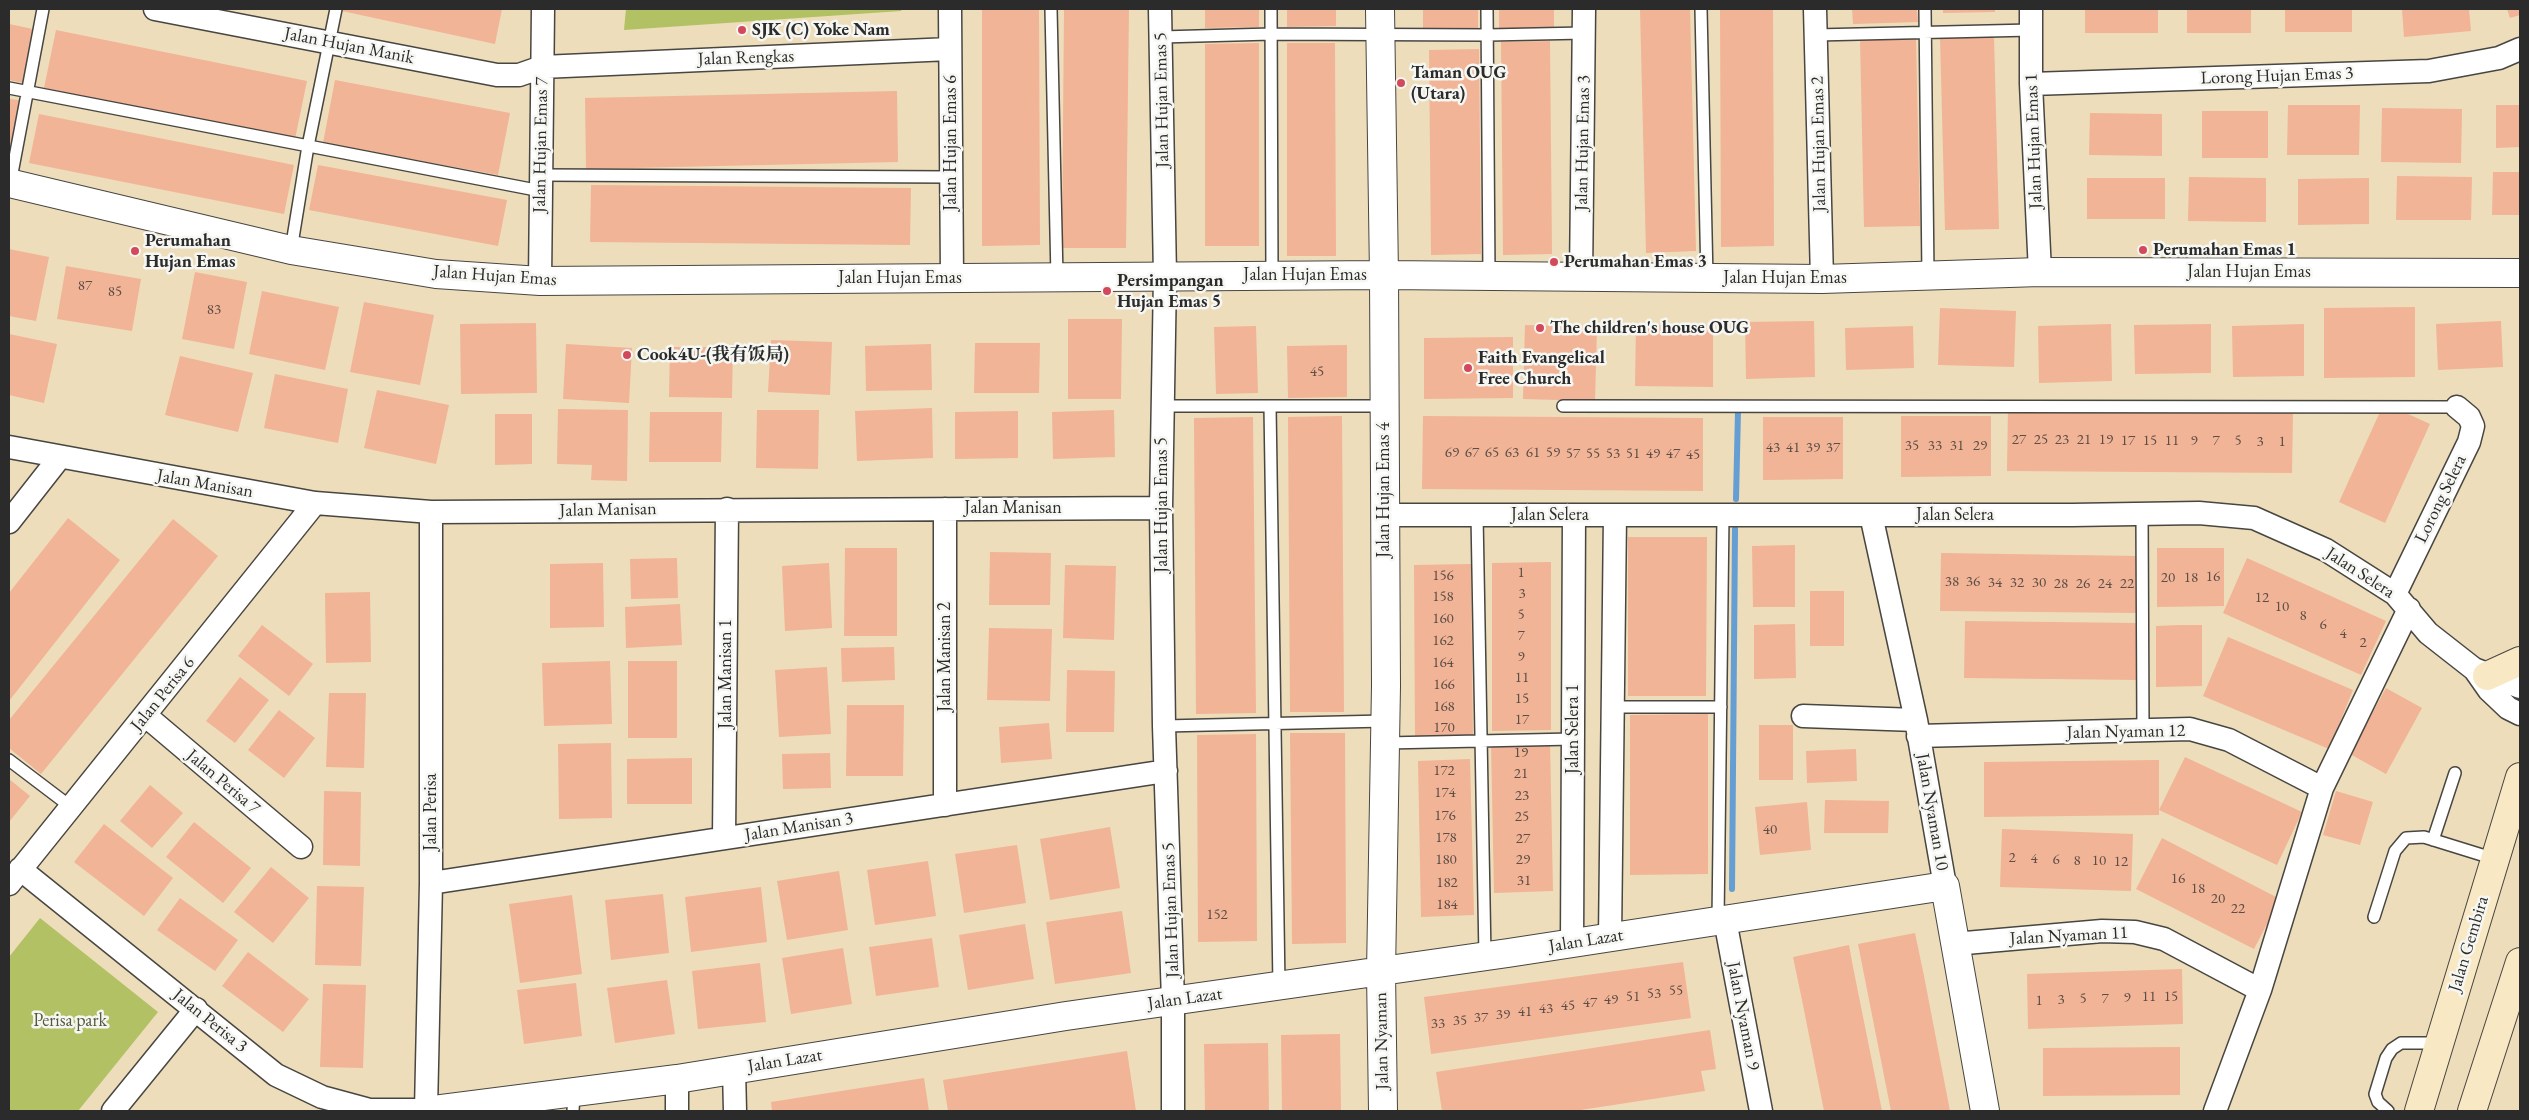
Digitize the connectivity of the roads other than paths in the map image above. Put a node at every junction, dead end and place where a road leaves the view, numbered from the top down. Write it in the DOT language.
graph roads {
  1 [pos="43,9"];
  2 [pos="155,9"];
  3 [pos="336,9"];
  4 [pos="543,9"];
  5 [pos="950,9"];
  6 [pos="1051,9"];
  7 [pos="1160,9"];
  8 [pos="1271,9"];
  9 [pos="1488,9"];
  10 [pos="1584,9"];
  11 [pos="1701,9"];
  12 [pos="1815,9"];
  13 [pos="1925,9"];
  14 [pos="2031,19"];
  15 [pos="1380,22"];
  16 [pos="1925,32"];
  17 [pos="1584,33"];
  18 [pos="1271,34"];
  19 [pos="1488,35"];
  20 [pos="1816,35"];
  21 [pos="1161,37"];
  22 [pos="330,43"];
  23 [pos="950,49"];
  24 [pos="2520,49"];
  25 [pos="542,67"];
  26 [pos="2031,84"];
  27 [pos="9,88"];
  28 [pos="29,92"];
  29 [pos="308,146"];
  30 [pos="951,177"];
  31 [pos="541,183"];
  32 [pos="10,184"];
  33 [pos="291,250"];
  34 [pos="2040,272"];
  35 [pos="2520,273"];
  36 [pos="1384,275"];
  37 [pos="1165,276"];
  38 [pos="1272,276"];
  39 [pos="1489,276"];
  40 [pos="1928,276"];
  41 [pos="1057,277"];
  42 [pos="952,278"];
  43 [pos="1582,278"];
  44 [pos="1707,279"];
  45 [pos="1822,279"];
  46 [pos="540,281"];
  47 [pos="1163,406"];
  48 [pos="1270,406"];
  49 [pos="1384,406"];
  50 [pos="1563,406"];
  51 [pos="2457,407"];
  52 [pos="9,447"];
  53 [pos="60,457"];
  54 [pos="315,503"];
  55 [pos="945,508"];
  56 [pos="1161,508"];
  57 [pos="727,509"];
  58 [pos="431,512"];
  59 [pos="1384,514"];
  60 [pos="2142,514"];
  61 [pos="1477,515"];
  62 [pos="1574,515"];
  63 [pos="1615,515"];
  64 [pos="1723,515"];
  65 [pos="1871,515"];
  66 [pos="9,522"];
  67 [pos="2402,602"];
  68 [pos="2520,661"];
  69 [pos="2481,673"];
  70 [pos="2520,687"];
  71 [pos="1613,707"];
  72 [pos="1721,707"];
  73 [pos="2520,714"];
  74 [pos="146,716"];
  75 [pos="1804,716"];
  76 [pos="1275,723"];
  77 [pos="1164,726"];
  78 [pos="1917,728"];
  79 [pos="1386,732"];
  80 [pos="2144,732"];
  81 [pos="1573,739"];
  82 [pos="1482,742"];
  83 [pos="9,760"];
  84 [pos="1166,771"];
  85 [pos="2455,773"];
  86 [pos="2520,777"];
  87 [pos="2322,788"];
  88 [pos="945,804"];
  89 [pos="71,807"];
  90 [pos="724,838"];
  91 [pos="2434,840"];
  92 [pos="301,848"];
  93 [pos="2495,859"];
  94 [pos="14,877"];
  95 [pos="431,883"];
  96 [pos="1945,886"];
  97 [pos="2374,917"];
  98 [pos="1721,920"];
  99 [pos="1610,938"];
  100 [pos="1572,944"];
  101 [pos="1954,944"];
  102 [pos="1485,957"];
  103 [pos="2520,962"];
  104 [pos="1381,972"];
  105 [pos="1279,986"];
  106 [pos="2260,990"];
  107 [pos="1173,1001"];
  108 [pos="196,1009"];
  109 [pos="2439,1043"];
  110 [pos="734,1069"];
  111 [pos="677,1079"];
  112 [pos="574,1102"];
  113 [pos="473,1109"];
  114 [pos="113,1111"];
  115 [pos="426,1111"];
  116 [pos="677,1111"];
  117 [pos="735,1111"];
  118 [pos="1173,1111"];
  119 [pos="1384,1111"];
  120 [pos="1761,1111"];
  121 [pos="1985,1111"];
  122 [pos="2215,1111"];
  123 [pos="2388,1111"];
  124 [pos="2418,1111"];
  125 [pos="2472,1111"];
  1 -- 28 [label="lane"];
  2 -- 22 [label="street, Jalan Hujan Manik"];
  3 -- 22 [label="lane"];
  4 -- 25 [label="street, Jalan Hujan Emas 7"];
  5 -- 23 [label="street, Jalan Hujan Emas 6"];
  6 -- 41 [label="lane"];
  7 -- 21 [label="street, Jalan Hujan Emas 5"];
  8 -- 18 [label="lane"];
  9 -- 19 [label="lane"];
  10 -- 17 [label="street, Jalan Hujan Emas 3"];
  11 -- 44 [label="lane"];
  12 -- 20 [label="street, Jalan Hujan Emas 2"];
  13 -- 16 [label="lane"];
  14 -- 16 [label="lane"];
  14 -- 26 [label="street, Jalan Hujan Emas 1"];
  15 -- 18 [label="lane"];
  15 -- 19 [label="lane"];
  15 -- 36 [label="street, Jalan Hujan Emas 4"];
  16 -- 20 [label="lane"];
  16 -- 40 [label="lane"];
  17 -- 19 [label="lane"];
  17 -- 43 [label="street, Jalan Hujan Emas 3"];
  18 -- 21 [label="lane"];
  18 -- 38 [label="lane"];
  19 -- 39 [label="lane"];
  20 -- 45 [label="street, Jalan Hujan Emas 2"];
  21 -- 37 [label="street, Jalan Hujan Emas 5"];
  22 -- 25 [label="street, Jalan Hujan Manik"];
  22 -- 29 [label="lane"];
  23 -- 25 [label="street, Jalan Rengkas"];
  23 -- 30 [label="street, Jalan Hujan Emas 6"];
  24 -- 26 [label="street, Lorong Hujan Emas 3"];
  25 -- 31 [label="street, Jalan Hujan Emas 7"];
  26 -- 34 [label="street, Jalan Hujan Emas 1"];
  27 -- 28 [label="lane"];
  28 -- 29 [label="lane"];
  28 -- 32 [label="lane"];
  29 -- 31 [label="lane"];
  29 -- 33 [label="lane"];
  30 -- 31 [label="lane"];
  30 -- 42 [label="street, Jalan Hujan Emas 6"];
  31 -- 46 [label="street, Jalan Hujan Emas 7"];
  32 -- 33 [label="street, Jalan Hujan Emas"];
  33 -- 46 [label="street, Jalan Hujan Emas"];
  34 -- 35 [label="street, Jalan Hujan Emas"];
  34 -- 40 [label="street, Jalan Hujan Emas"];
  36 -- 38 [label="street, Jalan Hujan Emas"];
  36 -- 39 [label="street, Jalan Hujan Emas"];
  36 -- 49 [label="street, Jalan Hujan Emas 4"];
  37 -- 38 [label="street, Jalan Hujan Emas"];
  37 -- 41 [label="street, Jalan Hujan Emas"];
  37 -- 47 [label="street, Jalan Hujan Emas 5"];
  39 -- 43 [label="street, Jalan Hujan Emas"];
  40 -- 45 [label="street, Jalan Hujan Emas"];
  41 -- 42 [label="street, Jalan Hujan Emas"];
  42 -- 46 [label="street, Jalan Hujan Emas"];
  43 -- 44 [label="street, Jalan Hujan Emas"];
  44 -- 45 [label="street, Jalan Hujan Emas"];
  47 -- 48 [label="lane"];
  47 -- 56 [label="street, Jalan Hujan Emas 5"];
  48 -- 49 [label="lane"];
  48 -- 76 [label="lane"];
  49 -- 59 [label="street, Jalan Hujan Emas 4"];
  50 -- 51 [label="lane"];
  51 -- 67 [label="street, Lorong Selera"];
  52 -- 53 [label="street, Jalan Manisan"];
  53 -- 54 [label="street, Jalan Manisan"];
  53 -- 66 [label="street"];
  54 -- 58 [label="street, Jalan Manisan"];
  54 -- 74 [label="street, Jalan Perisa 6"];
  55 -- 56 [label="street, Jalan Manisan"];
  55 -- 57 [label="street, Jalan Manisan"];
  55 -- 88 [label="street, Jalan Manisan 2"];
  56 -- 77 [label="street, Jalan Hujan Emas 5"];
  57 -- 58 [label="street, Jalan Manisan"];
  57 -- 90 [label="street, Jalan Manisan 1"];
  58 -- 95 [label="street, Jalan Perisa"];
  59 -- 61 [label="street, Jalan Selera"];
  59 -- 79 [label="street, Jalan Hujan Emas 4"];
  60 -- 65 [label="street, Jalan Selera"];
  60 -- 67 [label="street, Jalan Selera"];
  60 -- 80 [label="lane"];
  61 -- 62 [label="street, Jalan Selera"];
  61 -- 82 [label="lane"];
  62 -- 63 [label="street, Jalan Selera"];
  62 -- 81 [label="street, Jalan Selera 1"];
  63 -- 64 [label="street, Jalan Selera"];
  63 -- 71 [label="street"];
  64 -- 65 [label="street, Jalan Selera"];
  64 -- 72 [label="lane"];
  65 -- 78 [label="street, Jalan Nyaman 10"];
  67 -- 69 [label="street, Jalan Selera"];
  67 -- 87 [label="street"];
  68 -- 69 [label="main road"];
  69 -- 70 [label="street, Jalan Selera"];
  69 -- 73 [label="street, Jalan Selera"];
  71 -- 72 [label="lane"];
  71 -- 99 [label="street"];
  72 -- 98 [label="lane"];
  74 -- 89 [label="street, Jalan Perisa 6"];
  74 -- 92 [label="street, Jalan Perisa 7"];
  75 -- 78 [label="street, Jalan Nyaman 12"];
  76 -- 77 [label="lane"];
  76 -- 79 [label="lane"];
  76 -- 105 [label="lane"];
  77 -- 84 [label="street, Jalan Hujan Emas 5"];
  78 -- 80 [label="street, Jalan Nyaman 12"];
  78 -- 96 [label="street, Jalan Nyaman 10"];
  79 -- 82 [label="lane"];
  79 -- 104 [label="street, Jalan Hujan Emas 4"];
  80 -- 87 [label="street, Jalan Nyaman 12"];
  81 -- 82 [label="lane"];
  81 -- 100 [label="street, Jalan Selera 1"];
  82 -- 102 [label="lane"];
  83 -- 89 [label="lane"];
  84 -- 88 [label="street, Jalan Manisan 3"];
  84 -- 107 [label="street, Jalan Hujan Emas 5"];
  85 -- 91 [label="lane"];
  86 -- 93 [label="main road, Jalan Gembira"];
  87 -- 106 [label="street"];
  88 -- 90 [label="street, Jalan Manisan 3"];
  89 -- 94 [label="street, Jalan Perisa 6"];
  90 -- 95 [label="street, Jalan Manisan 3"];
  91 -- 93 [label="lane"];
  91 -- 97 [label="lane"];
  93 -- 109 [label="main road, Jalan Gembira"];
  94 -- 108 [label="street, Jalan Perisa 3"];
  95 -- 115 [label="street, Jalan Perisa"];
  96 -- 98 [label="street, Jalan Lazat"];
  96 -- 101 [label="street, Jalan Nyaman 10"];
  98 -- 99 [label="street, Jalan Lazat"];
  98 -- 120 [label="street, Jalan Nyaman 9"];
  99 -- 100 [label="street, Jalan Lazat"];
  100 -- 102 [label="street, Jalan Lazat"];
  101 -- 106 [label="street, Jalan Nyaman 11"];
  101 -- 121 [label="street, Jalan Nyaman 10"];
  102 -- 104 [label="street, Jalan Lazat"];
  103 -- 125 [label="main road"];
  104 -- 105 [label="street, Jalan Lazat"];
  104 -- 119 [label="street, Jalan Nyaman"];
  105 -- 107 [label="street, Jalan Lazat"];
  106 -- 122 [label="street"];
  107 -- 110 [label="street, Jalan Lazat"];
  107 -- 118 [label="street, Jalan Hujan Emas 5"];
  108 -- 114 [label="street"];
  108 -- 115 [label="street, Jalan Perisa 3"];
  109 -- 123 [label="lane"];
  109 -- 124 [label="main road, Jalan Gembira"];
  110 -- 111 [label="street, Jalan Lazat"];
  110 -- 117 [label="street"];
  111 -- 112 [label="street, Jalan Lazat"];
  111 -- 116 [label="street"];
  112 -- 113 [label="street, Jalan Lazat"];
  113 -- 115 [label="street, Jalan Lazat"];
}
